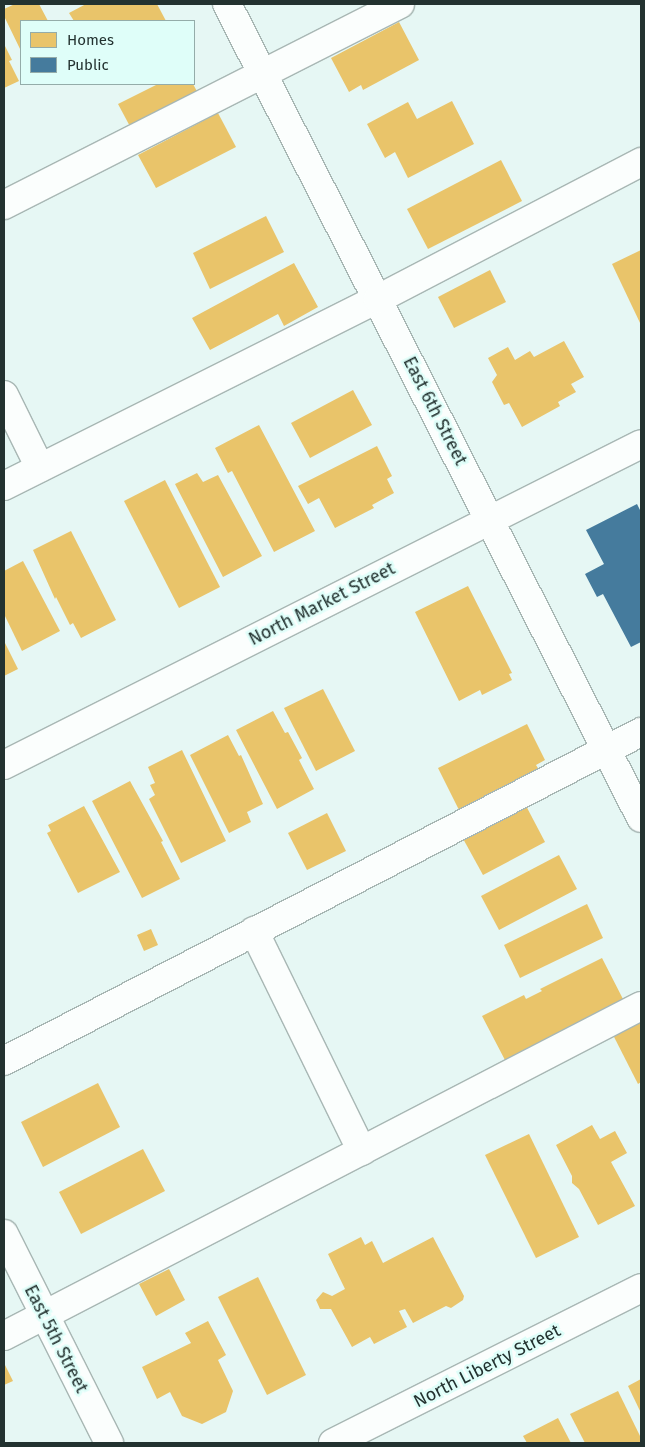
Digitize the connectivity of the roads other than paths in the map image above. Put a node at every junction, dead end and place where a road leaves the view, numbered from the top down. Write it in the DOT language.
graph roads {
  1 [pos="227,4"];
  2 [pos="400,4"];
  3 [pos="263,73"];
  4 [pos="641,162"];
  5 [pos="4,205"];
  6 [pos="378,299"];
  7 [pos="4,395"];
  8 [pos="641,444"];
  9 [pos="40,468"];
  10 [pos="4,486"];
  11 [pos="490,519"];
  12 [pos="641,732"];
  13 [pos="607,749"];
  14 [pos="4,765"];
  15 [pos="641,818"];
  16 [pos="254,931"];
  17 [pos="641,1006"];
  18 [pos="4,1061"];
  19 [pos="362,1151"];
  20 [pos="4,1234"];
  21 [pos="641,1288"];
  22 [pos="45,1316"];
  23 [pos="4,1336"];
  24 [pos="109,1443"];
  25 [pos="333,1443"];
  1 -- 3 [label="street, East 6th Street"];
  2 -- 3 [label="street"];
  3 -- 5 [label="street"];
  3 -- 6 [label="street, East 6th Street"];
  4 -- 6 [label="street"];
  6 -- 9 [label="street"];
  6 -- 11 [label="street, East 6th Street"];
  7 -- 9 [label="street"];
  8 -- 11 [label="street, North Market Street"];
  9 -- 10 [label="street"];
  11 -- 13 [label="street, East 6th Street"];
  11 -- 14 [label="street, North Market Street"];
  12 -- 13 [label="street"];
  13 -- 15 [label="street, East 6th Street"];
  13 -- 16 [label="street"];
  16 -- 18 [label="street"];
  16 -- 19 [label="street"];
  17 -- 19 [label="street"];
  19 -- 22 [label="street"];
  20 -- 22 [label="street, East 5th Street"];
  21 -- 25 [label="street, North Liberty Street"];
  22 -- 23 [label="street"];
  22 -- 24 [label="street, East 5th Street"];
}
